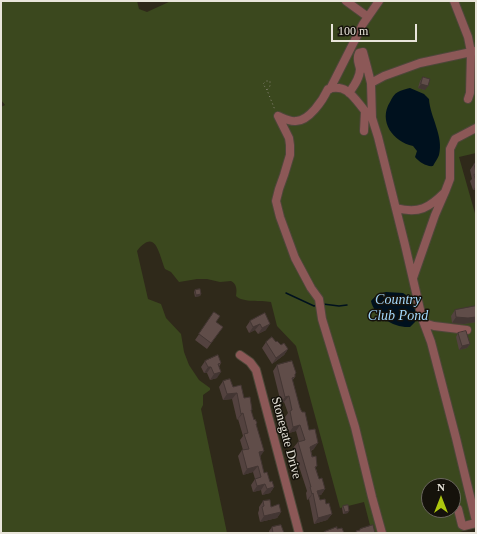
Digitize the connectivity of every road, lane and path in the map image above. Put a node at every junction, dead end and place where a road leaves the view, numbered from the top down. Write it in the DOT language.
graph roads {
  1 [pos="346,1"];
  2 [pos="379,1"];
  3 [pos="454,1"];
  4 [pos="368,17"];
  5 [pos="474,52"];
  6 [pos="371,83"];
  7 [pos="330,89"];
  8 [pos="267,90"];
  9 [pos="349,93"];
  10 [pos="468,99"];
  11 [pos="365,111"];
  12 [pos="278,116"];
  13 [pos="372,118"];
  14 [pos="476,128"];
  15 [pos="364,131"];
  16 [pos="445,192"];
  17 [pos="396,208"];
  18 [pos="413,279"];
  19 [pos="424,323"];
  20 [pos="442,326"];
  21 [pos="467,330"];
  22 [pos="431,342"];
  23 [pos="240,355"];
  24 [pos="460,518"];
  25 [pos="476,522"];
  26 [pos="299,533"];
  27 [pos="382,533"];
  1 -- 4 [label="street"];
  2 -- 4 [label="street"];
  3 -- 5 [label="street"];
  4 -- 7 [label="street"];
  5 -- 6 [label="street"];
  5 -- 10 [label="street"];
  6 -- 9 [label="street"];
  6 -- 13 [label="street"];
  7 -- 9 [label="street"];
  7 -- 12 [label="street"];
  8 -- 8 [label="path"];
  8 -- 12 [label="path"];
  9 -- 11 [label="street"];
  11 -- 13 [label="street"];
  11 -- 15 [label="street"];
  12 -- 27 [label="street"];
  13 -- 17 [label="street"];
  14 -- 16 [label="street"];
  16 -- 17 [label="street"];
  16 -- 18 [label="street"];
  17 -- 18 [label="street"];
  18 -- 19 [label="street"];
  19 -- 20 [label="street"];
  19 -- 22 [label="street"];
  20 -- 21 [label="street"];
  20 -- 22 [label="street"];
  22 -- 25 [label="street"];
  23 -- 26 [label="street, Stonegate Drive"];
  24 -- 25 [label="street"];
}
